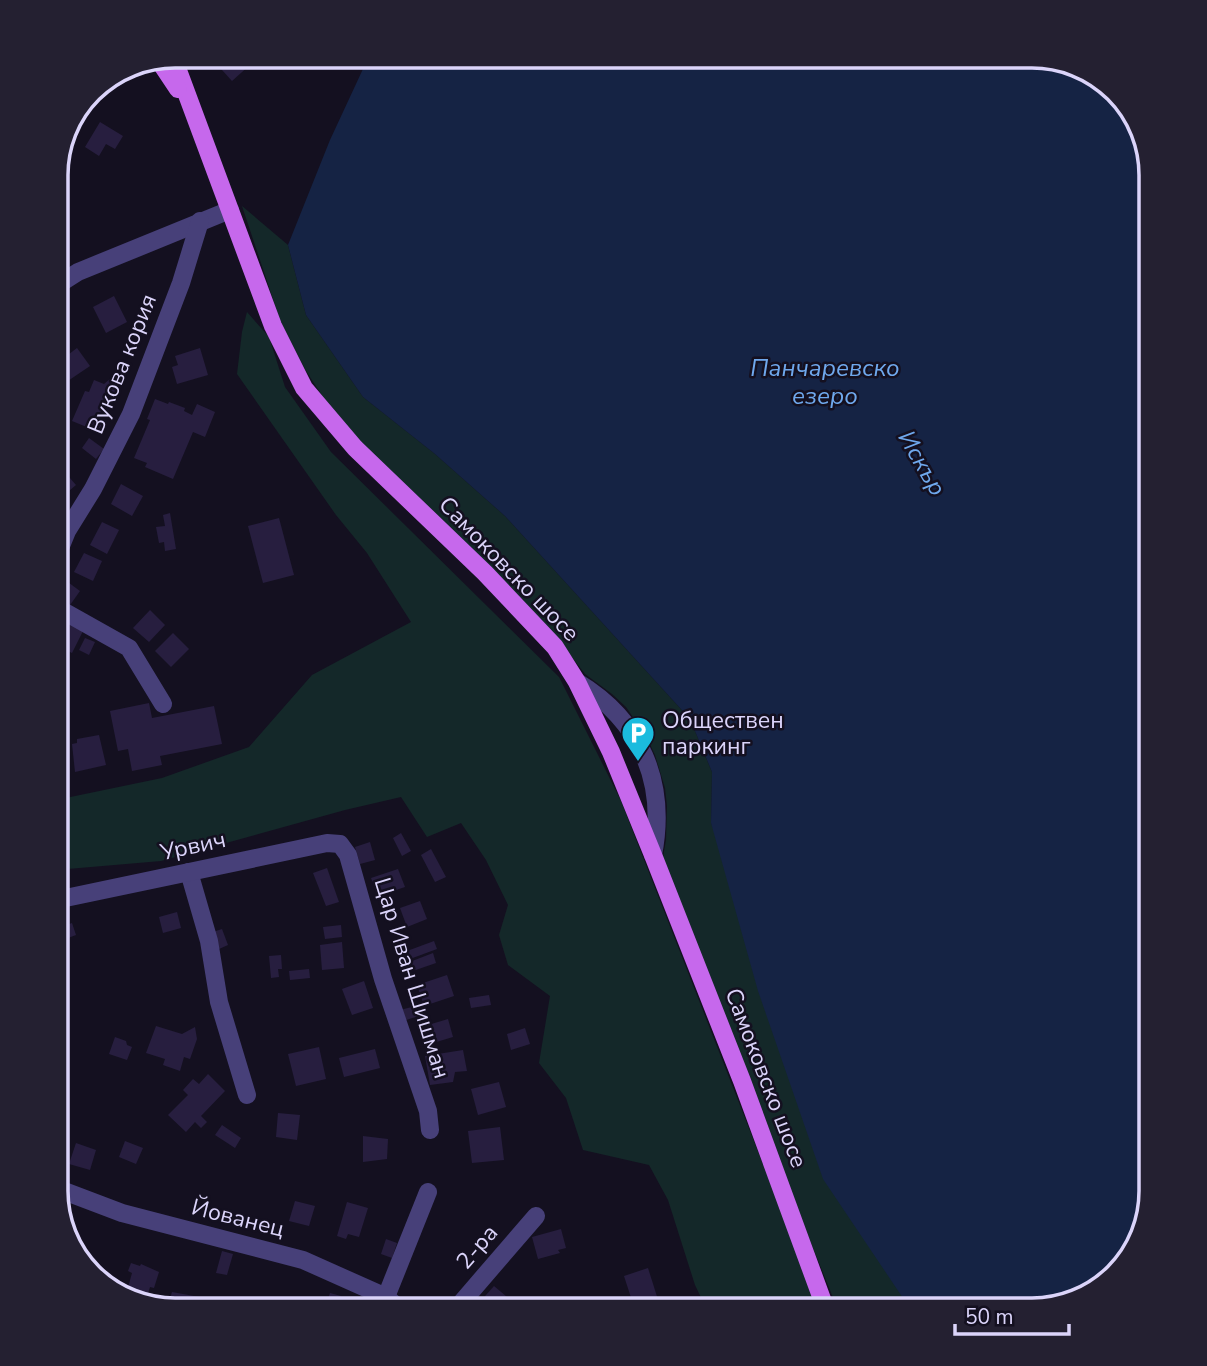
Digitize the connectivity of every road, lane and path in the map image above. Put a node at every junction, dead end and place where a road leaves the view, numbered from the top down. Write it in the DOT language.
graph roads {
  1 [pos="177,68"];
  2 [pos="164,69"];
  3 [pos="201,128"];
  4 [pos="230,210"];
  5 [pos="200,221"];
  6 [pos="68,278"];
  7 [pos="68,525"];
  8 [pos="68,614"];
  9 [pos="577,682"];
  10 [pos="163,704"];
  11 [pos="340,844"];
  12 [pos="653,855"];
  13 [pos="189,872"];
  14 [pos="68,897"];
  15 [pos="247,1095"];
  16 [pos="430,1130"];
  17 [pos="428,1192"];
  18 [pos="68,1193"];
  19 [pos="536,1216"];
  20 [pos="386,1297"];
  21 [pos="466,1298"];
  22 [pos="822,1298"];
  1 -- 3 [label="main road, Самоковско шосе"];
  2 -- 3 [label="main road, Самоковско шосе"];
  3 -- 4 [label="main road, Самоковско шосе"];
  4 -- 5 [label="street"];
  4 -- 9 [label="main road, Самоковско шосе"];
  5 -- 6 [label="street"];
  5 -- 7 [label="street, Вукова кория"];
  8 -- 10 [label="street"];
  9 -- 12 [label="main road, Самоковско шосе"];
  9 -- 12 [label="street"];
  11 -- 13 [label="street, Урвич"];
  11 -- 16 [label="street, Цар Иван Шишман"];
  12 -- 22 [label="main road, Самоковско шосе"];
  13 -- 14 [label="street, Урвич"];
  13 -- 15 [label="street"];
  17 -- 20 [label="street"];
  18 -- 20 [label="street, Йованец"];
  19 -- 21 [label="street, 2-ра"];
}
